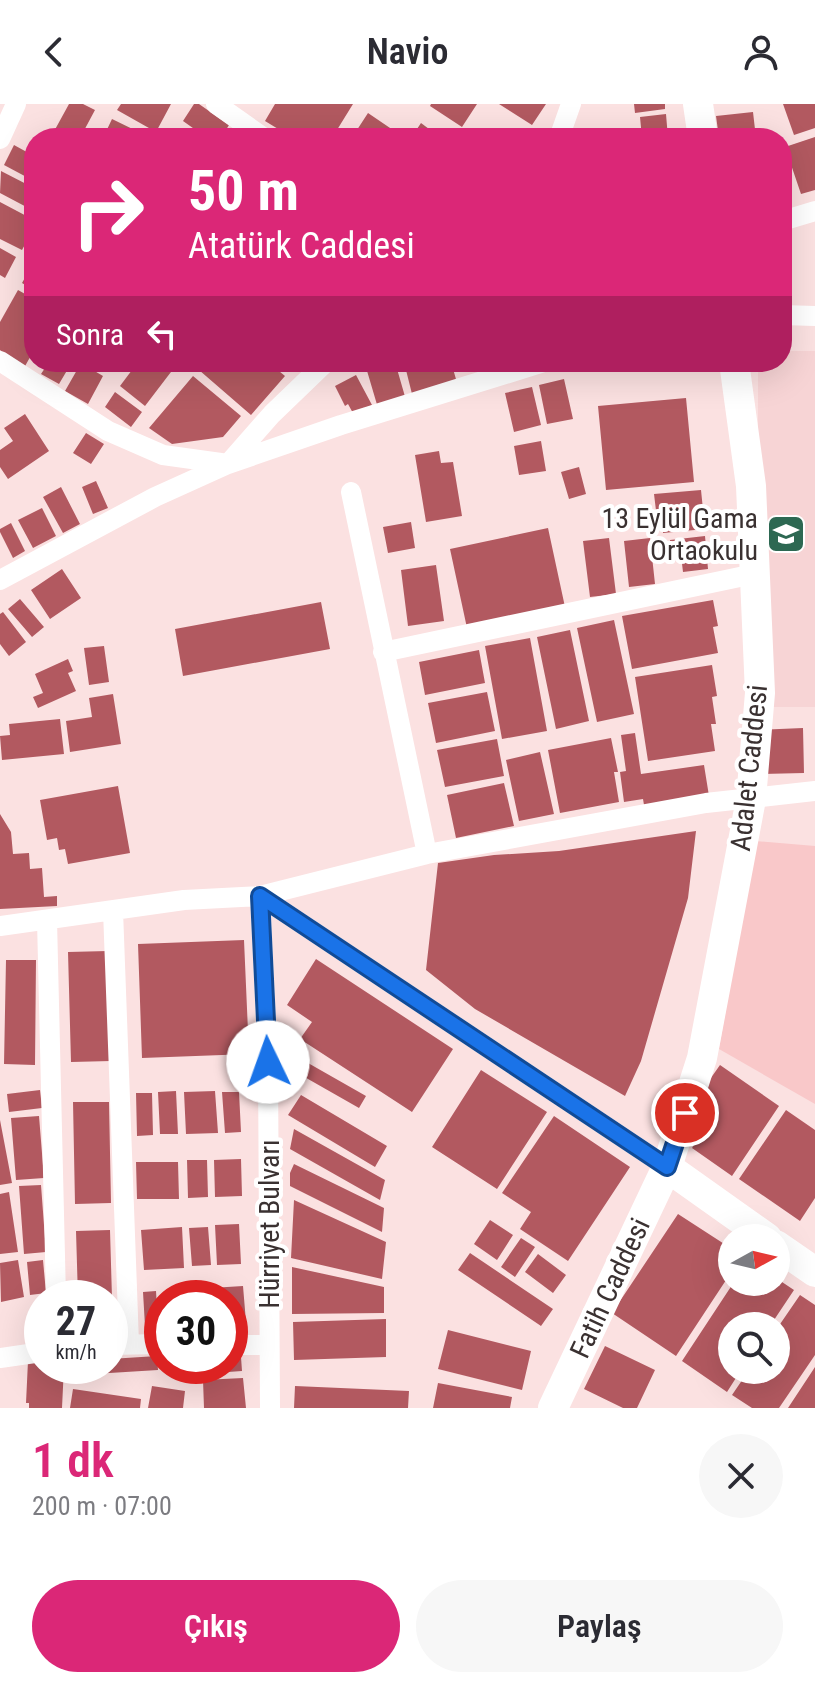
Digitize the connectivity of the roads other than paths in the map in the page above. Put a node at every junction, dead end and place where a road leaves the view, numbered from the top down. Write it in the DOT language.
graph roads {
  1 [pos="16,104"];
  2 [pos="216,104"];
  3 [pos="571,104"];
  4 [pos="698,104"];
  5 [pos="250,128"];
  6 [pos="563,128"];
  7 [pos="702,128"];
  8 [pos="0,139"];
  9 [pos="815,211"];
  10 [pos="792,218"];
  11 [pos="792,315"];
  12 [pos="815,316"];
  13 [pos="0,361"];
  14 [pos="316,372"];
  15 [pos="512,372"];
  16 [pos="735,372"];
  17 [pos="228,464"];
  18 [pos="351,492"];
  19 [pos="754,574"];
  20 [pos="0,580"];
  21 [pos="383,652"];
  22 [pos="815,791"];
  23 [pos="751,799"];
  24 [pos="427,854"];
  25 [pos="260,896"];
  26 [pos="113,910"];
  27 [pos="47,920"];
  28 [pos="0,926"];
  29 [pos="667,1167"];
  30 [pos="747,1224"];
  31 [pos="790,1255"];
  32 [pos="815,1272"];
  33 [pos="56,1280"];
  34 [pos="118,1280"];
  35 [pos="248,1345"];
  36 [pos="269,1345"];
  37 [pos="24,1355"];
  38 [pos="0,1358"];
  39 [pos="270,1408"];
  40 [pos="553,1408"];
  1 -- 8 [label="street"];
  2 -- 5 [label="street"];
  3 -- 6 [label="street"];
  4 -- 7 [label="street"];
  9 -- 10 [label="street"];
  11 -- 12 [label="street"];
  13 -- 17 [label="street"];
  14 -- 17 [label="street"];
  15 -- 17 [label="street"];
  16 -- 19 [label="street, Adalet Caddesi"];
  17 -- 20 [label="street"];
  18 -- 21 [label="street"];
  19 -- 21 [label="street"];
  19 -- 23 [label="street, Adalet Caddesi"];
  21 -- 24 [label="street"];
  22 -- 23 [label="street"];
  23 -- 24 [label="street"];
  23 -- 29 [label="street, Adalet Caddesi"];
  24 -- 25 [label="street"];
  25 -- 26 [label="street"];
  25 -- 29 [label="street"];
  25 -- 36 [label="street, Hürriyet Bulvarı"];
  26 -- 27 [label="street"];
  26 -- 34 [label="street"];
  27 -- 28 [label="street"];
  27 -- 33 [label="street"];
  29 -- 30 [label="street"];
  29 -- 40 [label="street, Fatih Caddesi"];
  31 -- 32 [label="street"];
  35 -- 36 [label="street"];
  36 -- 39 [label="street, Hürriyet Bulvarı"];
  37 -- 38 [label="street"];
}
